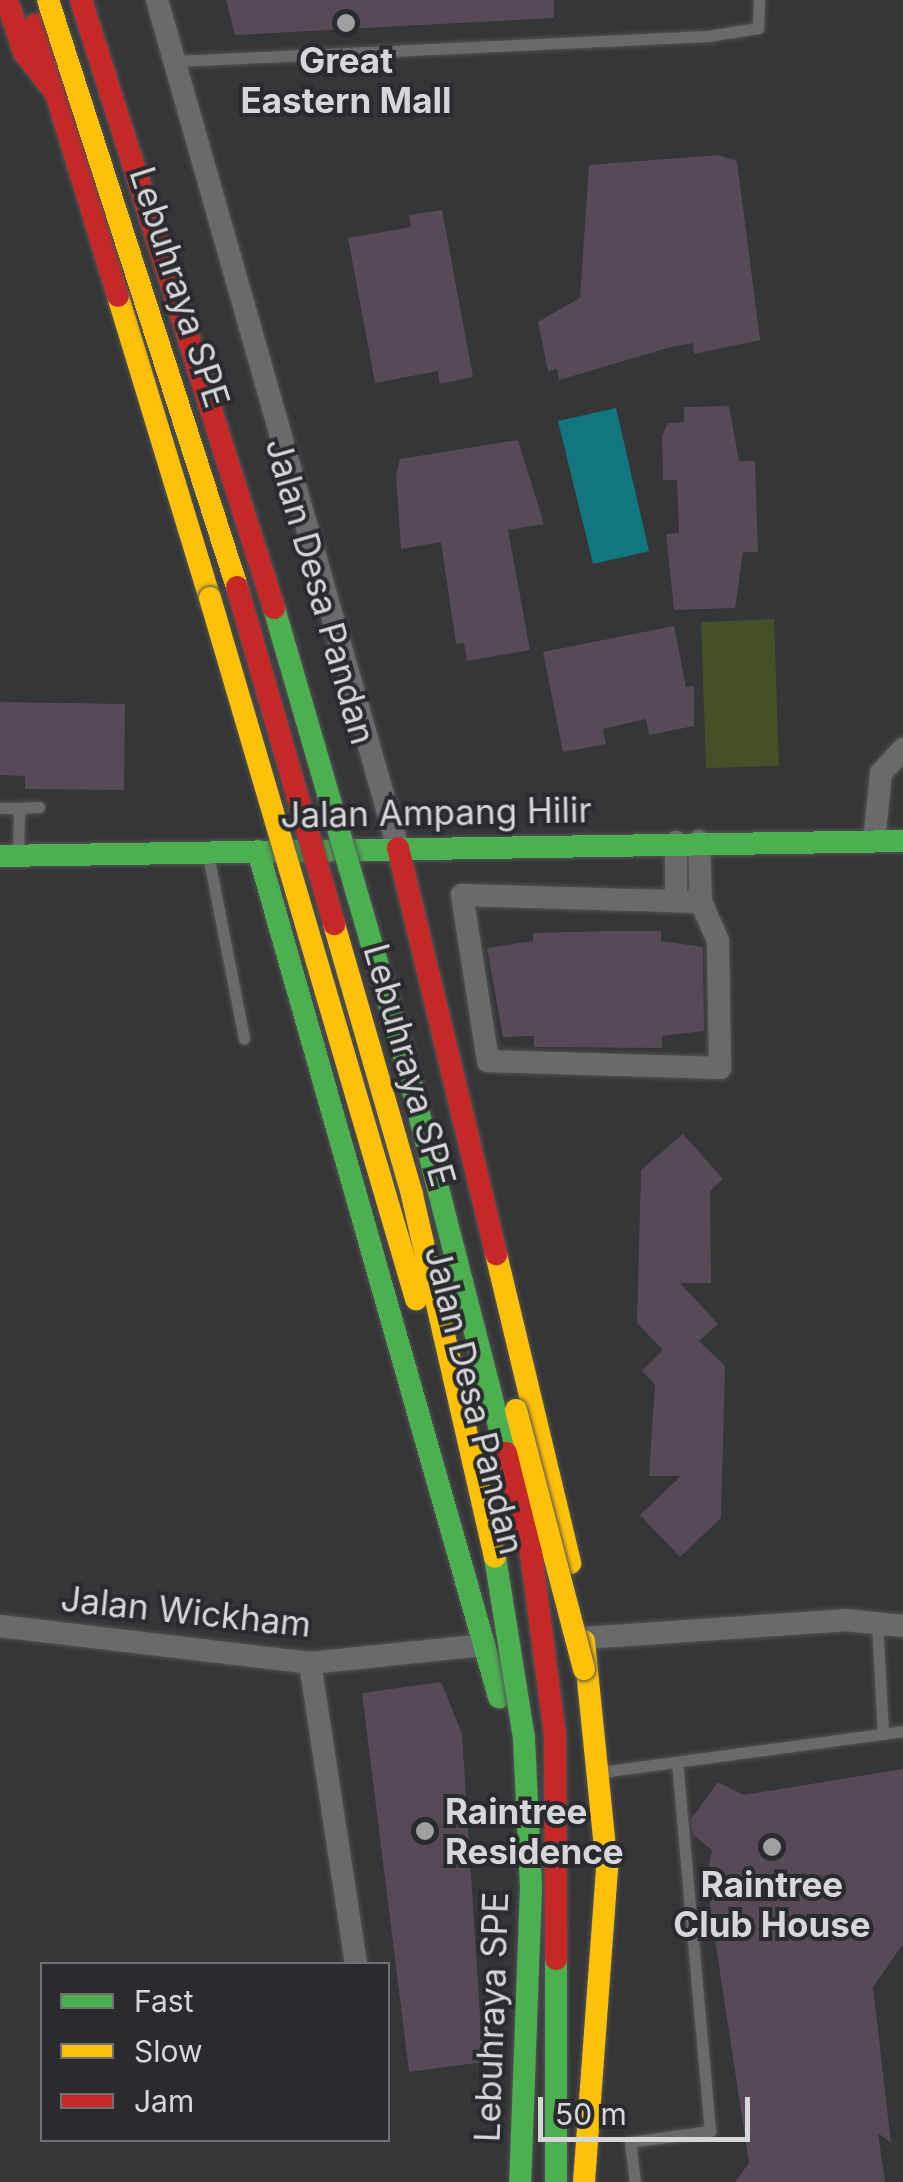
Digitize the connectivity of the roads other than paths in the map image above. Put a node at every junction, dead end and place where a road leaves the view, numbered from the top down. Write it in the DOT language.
graph roads {
  1 [pos="7,0"];
  2 [pos="29,0"];
  3 [pos="48,0"];
  4 [pos="81,0"];
  5 [pos="90,0"];
  6 [pos="103,0"];
  7 [pos="156,0"];
  8 [pos="759,0"];
  9 [pos="177,62"];
  10 [pos="56,93"];
  11 [pos="154,172"];
  12 [pos="903,749"];
  13 [pos="39,807"];
  14 [pos="0,808"];
  15 [pos="19,808"];
  16 [pos="874,840"];
  17 [pos="903,841"];
  18 [pos="688,842"];
  19 [pos="398,848"];
  20 [pos="258,851"];
  21 [pos="207,852"];
  22 [pos="9,856"];
  23 [pos="676,901"];
  24 [pos="700,902"];
  25 [pos="244,1038"];
  26 [pos="876,1623"];
  27 [pos="0,1626"];
  28 [pos="903,1626"];
  29 [pos="584,1638"];
  30 [pos="484,1645"];
  31 [pos="310,1663"];
  32 [pos="584,1669"];
  33 [pos="496,1674"];
  34 [pos="903,1731"];
  35 [pos="883,1734"];
  36 [pos="676,1762"];
  37 [pos="601,1772"];
  38 [pos="356,1962"];
  39 [pos="505,2182"];
  40 [pos="520,2182"];
  41 [pos="556,2182"];
  42 [pos="584,2182"];
  43 [pos="635,2182"];
  1 -- 10 [label="main road"];
  2 -- 10 [label="main road, Jalan Desa Pandan"];
  3 -- 40 [label="main road, Lebuhraya SPE, bridge"];
  4 -- 41 [label="main road, Lebuhraya SPE, bridge"];
  5 -- 11 [label="main road, Jalan Desa Pandan"];
  6 -- 11 [label="main road, Jalan Desa Pandan"];
  7 -- 9 [label="street"];
  8 -- 9 [label="lane"];
  9 -- 19 [label="street"];
  10 -- 33 [label="main road, Jalan Desa Pandan, bridge"];
  11 -- 32 [label="main road, Jalan Desa Pandan, bridge"];
  12 -- 16 [label="street"];
  13 -- 15 [label="lane"];
  14 -- 15 [label="lane"];
  15 -- 22 [label="lane"];
  16 -- 17 [label="main road, Jalan Ampang Hilir"];
  16 -- 18 [label="main road, Jalan Ampang Hilir"];
  18 -- 19 [label="main road, Jalan Ampang Hilir"];
  18 -- 23 [label="street"];
  18 -- 24 [label="street"];
  19 -- 20 [label="main road, Jalan Ampang Hilir"];
  19 -- 29 [label="main road"];
  20 -- 21 [label="main road, Jalan Ampang Hilir"];
  20 -- 30 [label="main road"];
  21 -- 22 [label="main road, Jalan Ampang Hilir"];
  21 -- 25 [label="lane"];
  23 -- 24 [label="street"];
  23 -- 24 [label="street"];
  26 -- 28 [label="street"];
  26 -- 29 [label="street"];
  26 -- 35 [label="lane"];
  27 -- 31 [label="street, Jalan Wickham"];
  29 -- 32 [label="main road"];
  30 -- 31 [label="street, Jalan Wickham"];
  30 -- 33 [label="main road"];
  31 -- 38 [label="street"];
  32 -- 37 [label="main road"];
  33 -- 39 [label="main road, Jalan Desa Pandan"];
  34 -- 35 [label="lane"];
  35 -- 36 [label="lane"];
  36 -- 37 [label="lane"];
  36 -- 43 [label="lane"];
  37 -- 42 [label="main road"];
}
